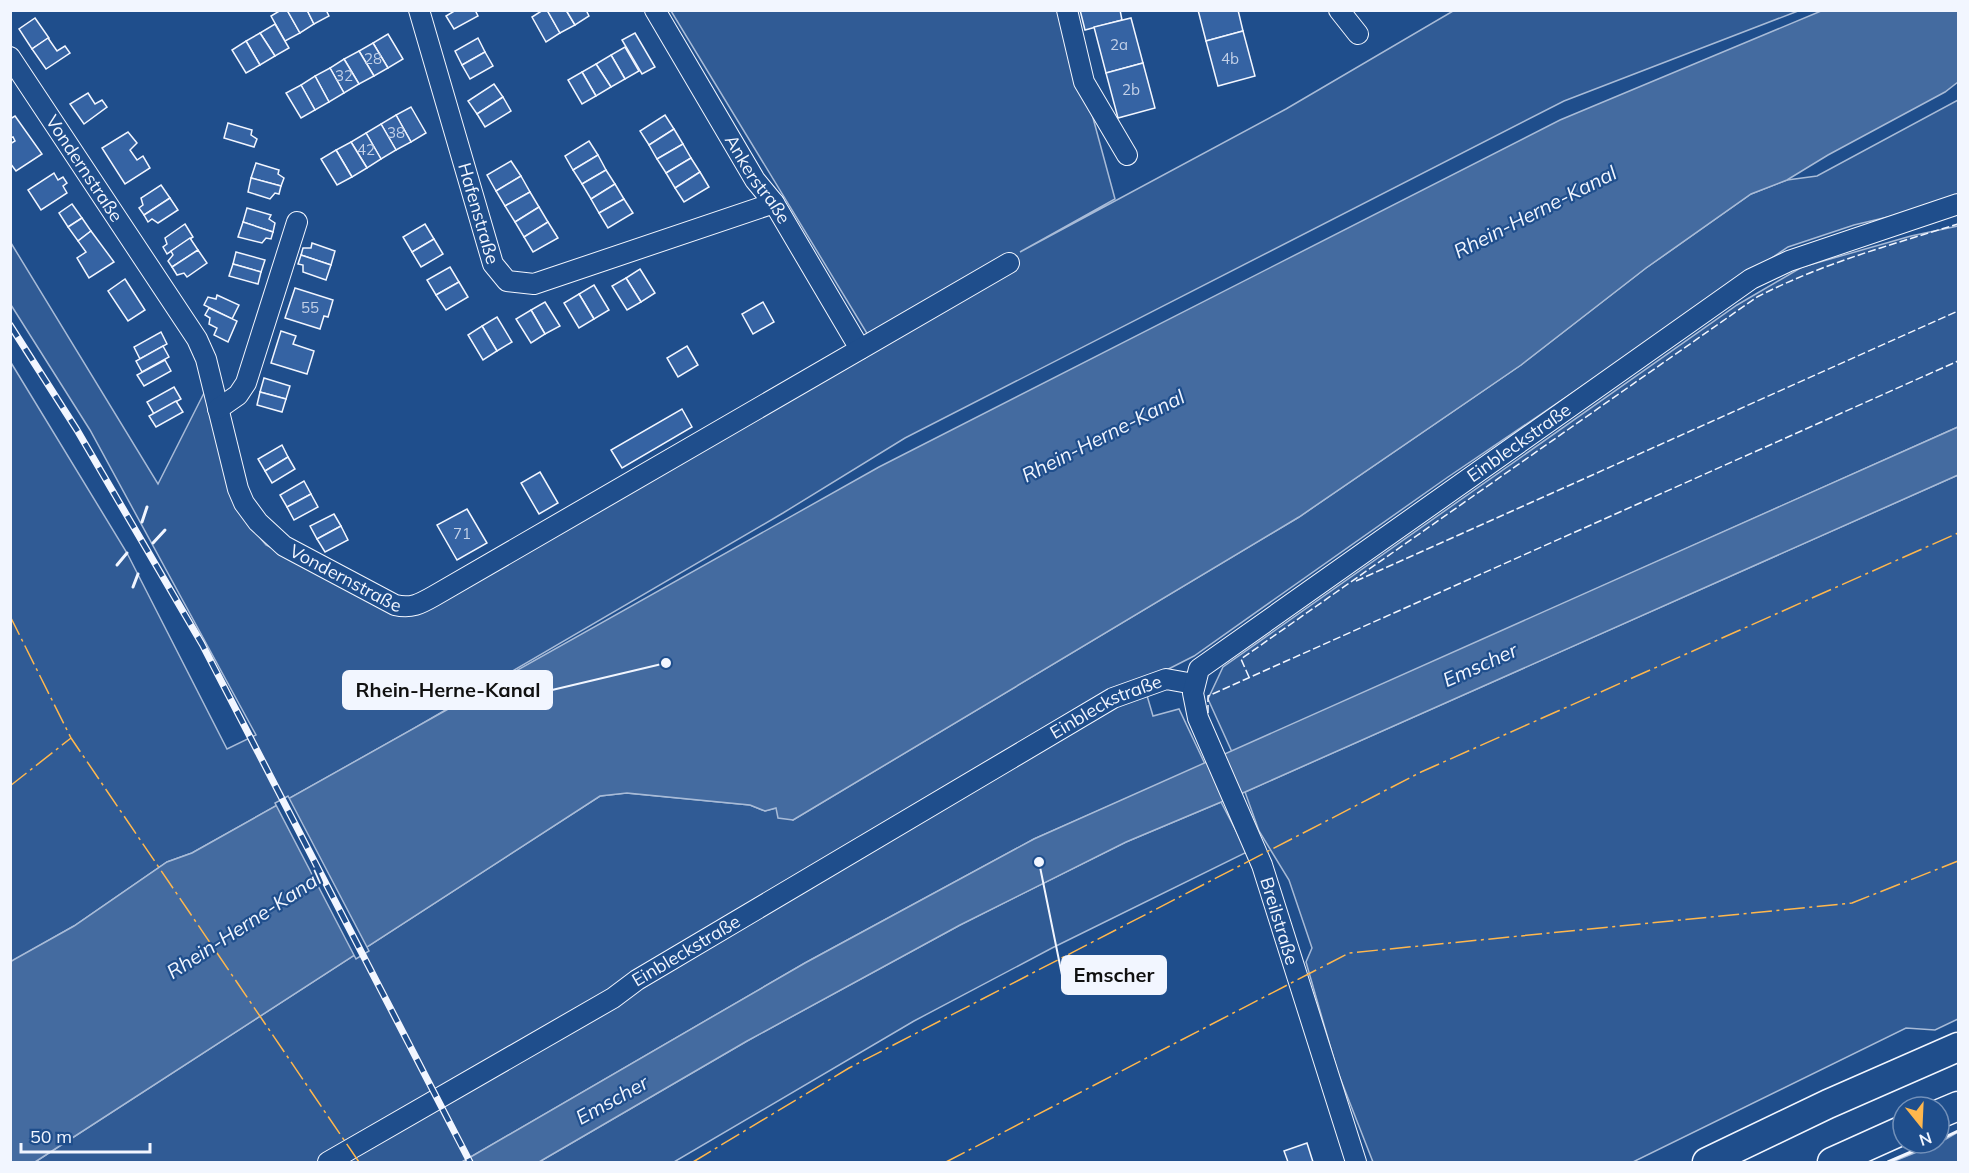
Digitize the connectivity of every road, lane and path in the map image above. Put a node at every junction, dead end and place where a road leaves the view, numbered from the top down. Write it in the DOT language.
graph roads {
  1 [pos="418,10"];
  2 [pos="655,10"];
  3 [pos="1067,10"];
  4 [pos="1339,10"];
  5 [pos="1358,34"];
  6 [pos="10,57"];
  7 [pos="1127,155"];
  8 [pos="774,203"];
  9 [pos="1959,204"];
  10 [pos="297,222"];
  11 [pos="1010,263"];
  12 [pos="860,349"];
  13 [pos="218,409"];
  14 [pos="1194,684"];
  15 [pos="1959,1047"];
  16 [pos="1891,1135"];
  17 [pos="328,1162"];
  18 [pos="1356,1162"];
  19 [pos="1707,1162"];
  20 [pos="1832,1162"];
  1 -- 8 [label="street, Hafenstraße"];
  2 -- 8 [label="street, Ankerstraße"];
  3 -- 7 [label="street"];
  4 -- 5 [label="street"];
  6 -- 13 [label="street, Vondernstraße"];
  8 -- 12 [label="street, Ankerstraße"];
  9 -- 14 [label="street, Einbleckstraße"];
  10 -- 13 [label="street"];
  11 -- 12 [label="street"];
  12 -- 13 [label="street, Vondernstraße"];
  14 -- 17 [label="street, Einbleckstraße"];
  14 -- 18 [label="street, Breilstraße"];
  15 -- 19 [label="highway"];
  16 -- 20 [label="highway"];
}
